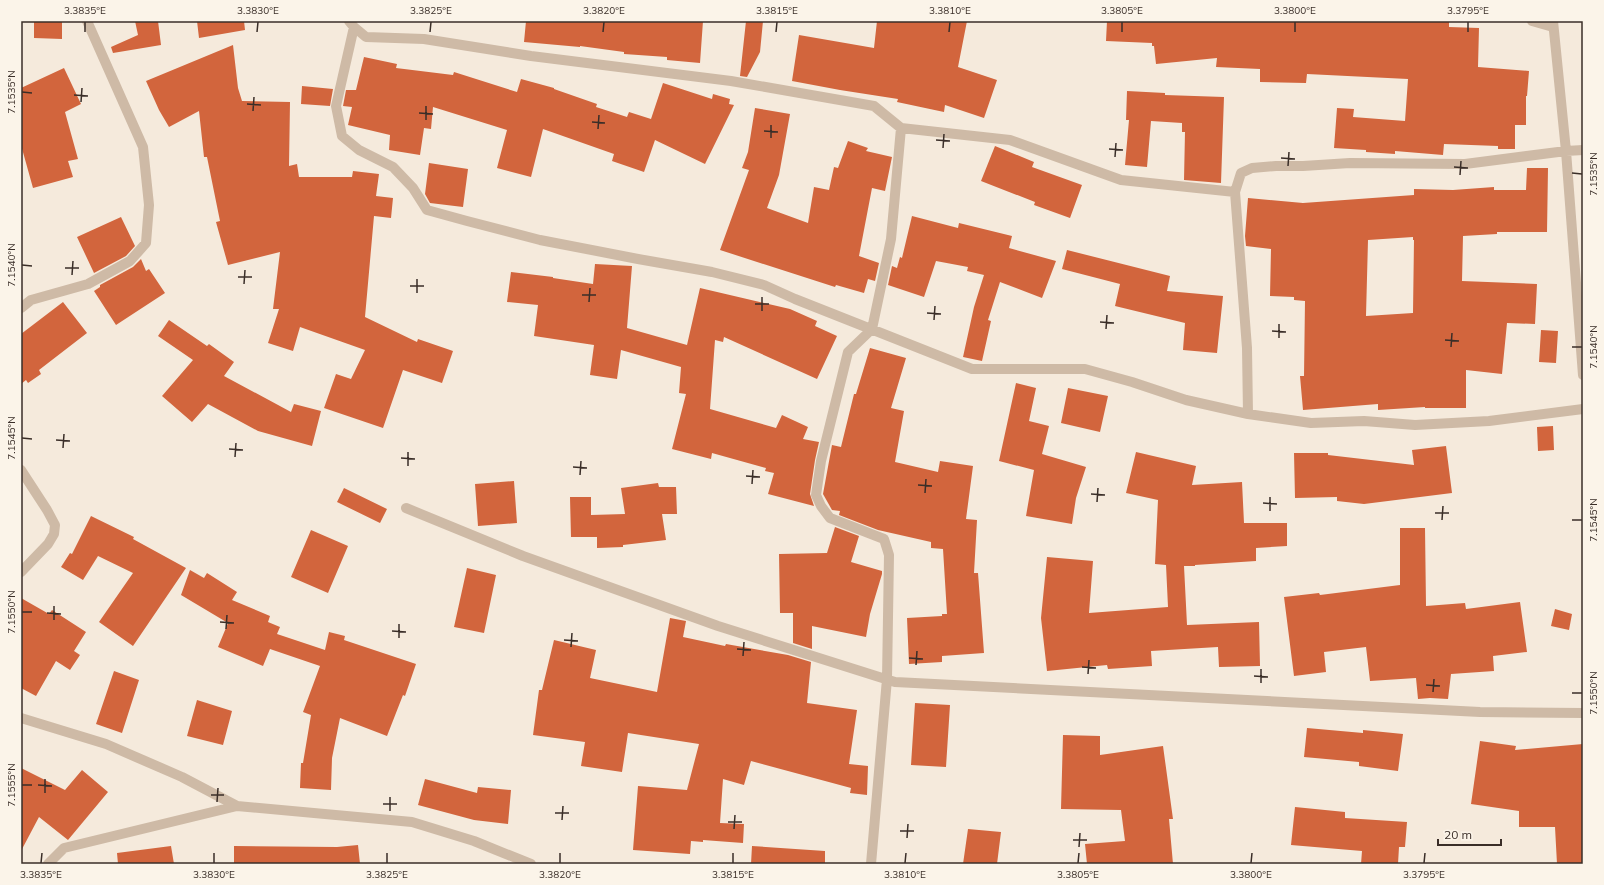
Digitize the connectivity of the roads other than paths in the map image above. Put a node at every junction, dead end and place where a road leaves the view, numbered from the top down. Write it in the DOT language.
graph roads {
  1 [pos="87,21"];
  2 [pos="1532,21"];
  3 [pos="351,24"];
  4 [pos="1553,24"];
  5 [pos="902,128"];
  6 [pos="1583,150"];
  7 [pos="1566,151"];
  8 [pos="1235,192"];
  9 [pos="21,308"];
  10 [pos="872,329"];
  11 [pos="1583,375"];
  12 [pos="1583,409"];
  13 [pos="1248,414"];
  14 [pos="21,470"];
  15 [pos="406,508"];
  16 [pos="21,572"];
  17 [pos="887,679"];
  18 [pos="1583,713"];
  19 [pos="21,718"];
  20 [pos="237,806"];
  21 [pos="48,864"];
  22 [pos="531,864"];
  23 [pos="871,864"];
  1 -- 9 [label="street"];
  2 -- 4 [label="street"];
  3 -- 5 [label="street"];
  3 -- 10 [label="street"];
  4 -- 7 [label="street"];
  5 -- 8 [label="street"];
  5 -- 10 [label="street"];
  6 -- 7 [label="street"];
  7 -- 8 [label="street"];
  7 -- 11 [label="street"];
  8 -- 13 [label="street"];
  10 -- 13 [label="street"];
  10 -- 17 [label="street"];
  12 -- 13 [label="street"];
  14 -- 16 [label="street"];
  15 -- 17 [label="street"];
  17 -- 18 [label="street"];
  17 -- 23 [label="street"];
  19 -- 20 [label="street"];
  20 -- 21 [label="street"];
  20 -- 22 [label="street"];
}
